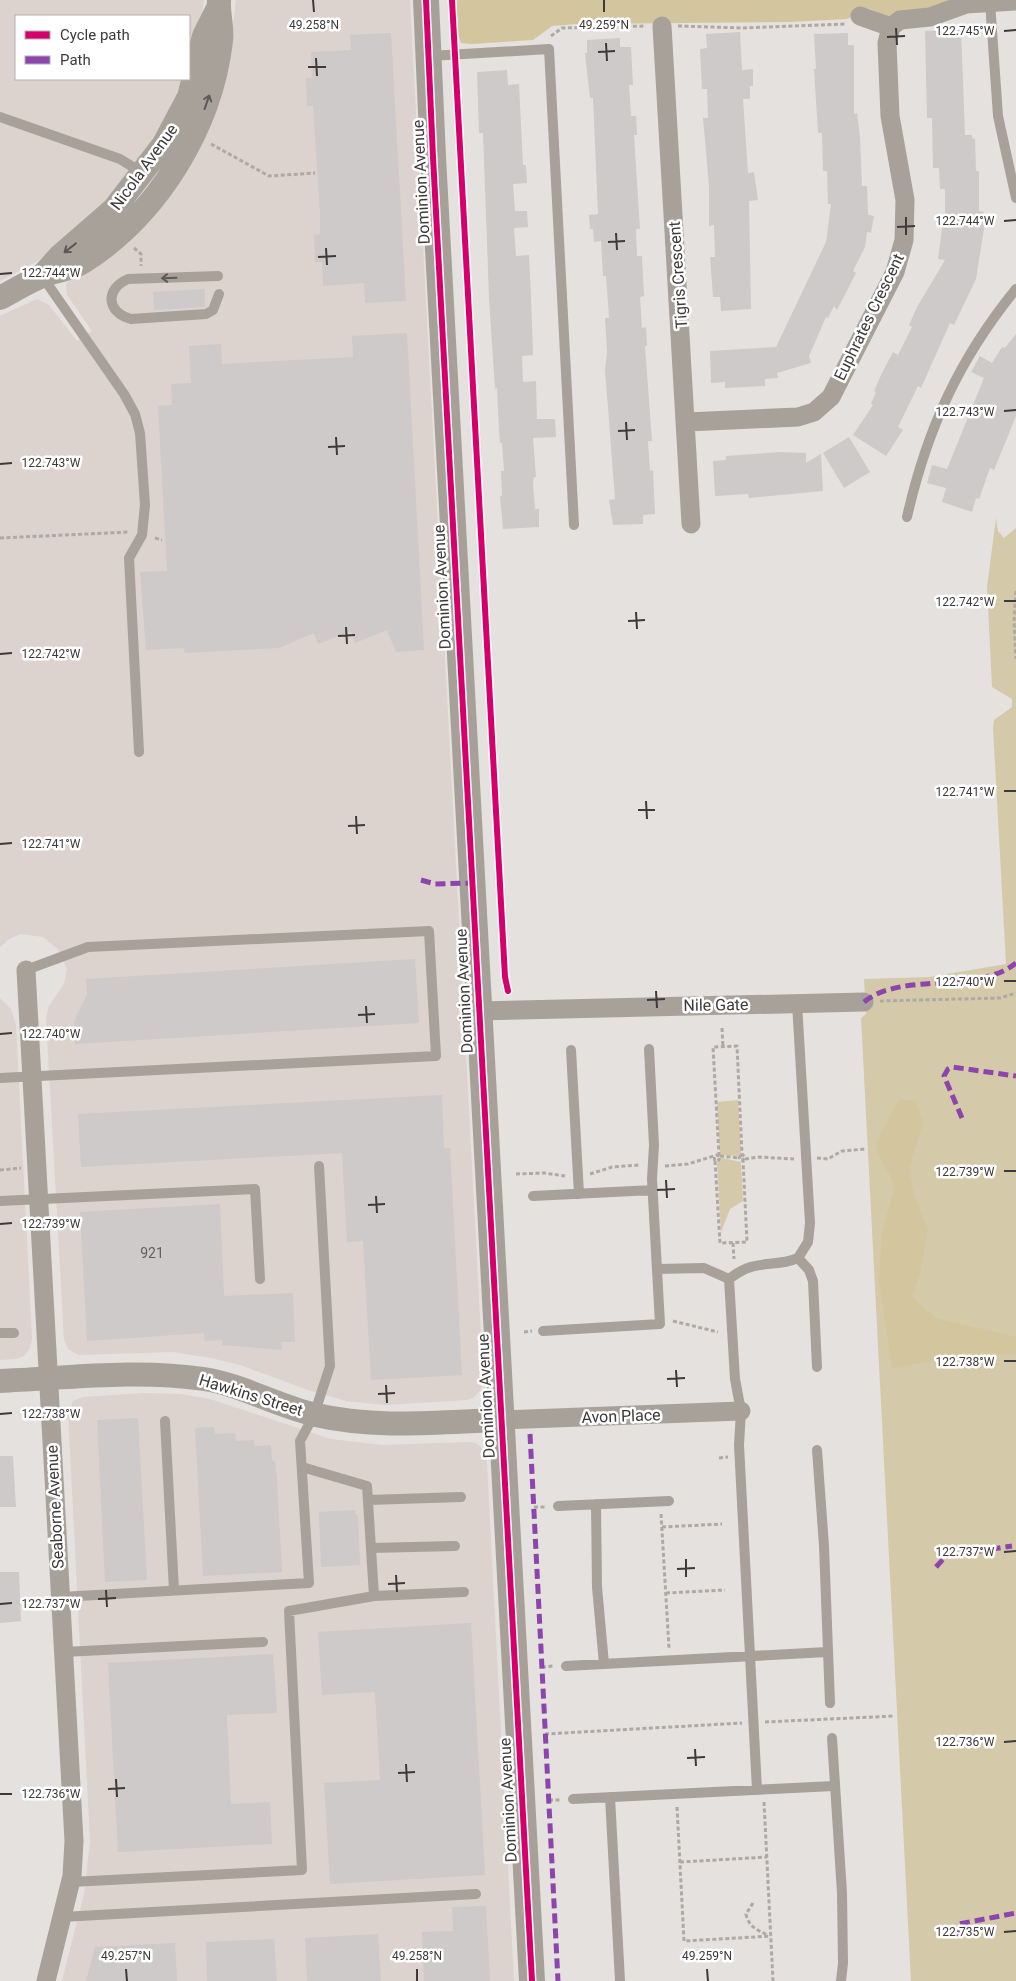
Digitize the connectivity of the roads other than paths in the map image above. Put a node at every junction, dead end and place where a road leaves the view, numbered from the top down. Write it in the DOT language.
graph roads {
  1 [pos="426,0"];
  2 [pos="1016,1"];
  3 [pos="990,2"];
  4 [pos="219,3"];
  5 [pos="860,16"];
  6 [pos="662,26"];
  7 [pos="891,27"];
  8 [pos="429,56"];
  9 [pos="189,97"];
  10 [pos="0,117"];
  11 [pos="140,176"];
  12 [pos="158,190"];
  13 [pos="1016,198"];
  14 [pos="93,254"];
  15 [pos="42,276"];
  16 [pos="218,276"];
  17 [pos="1016,289"];
  18 [pos="219,294"];
  19 [pos="0,298"];
  20 [pos="687,422"];
  21 [pos="907,516"];
  22 [pos="691,524"];
  23 [pos="574,525"];
  24 [pos="139,752"];
  25 [pos="26,970"];
  26 [pos="864,1002"];
  27 [pos="797,1003"];
  28 [pos="479,1011"];
  29 [pos="650,1049"];
  30 [pos="571,1050"];
  31 [pos="32,1076"];
  32 [pos="0,1078"];
  33 [pos="319,1166"];
  34 [pos="653,1190"];
  35 [pos="579,1194"];
  36 [pos="533,1196"];
  37 [pos="38,1200"];
  38 [pos="0,1201"];
  39 [pos="798,1258"];
  40 [pos="657,1269"];
  41 [pos="260,1279"];
  42 [pos="729,1279"];
  43 [pos="542,1330"];
  44 [pos="14,1332"];
  45 [pos="0,1333"];
  46 [pos="817,1368"];
  47 [pos="48,1379"];
  48 [pos="0,1381"];
  49 [pos="741,1411"];
  50 [pos="314,1415"];
  51 [pos="500,1420"];
  52 [pos="166,1421"];
  53 [pos="817,1450"];
  54 [pos="302,1467"];
  55 [pos="461,1497"];
  56 [pos="368,1500"];
  57 [pos="665,1501"];
  58 [pos="596,1504"];
  59 [pos="558,1506"];
  60 [pos="455,1546"];
  61 [pos="371,1548"];
  62 [pos="174,1590"];
  63 [pos="464,1592"];
  64 [pos="374,1596"];
  65 [pos="61,1597"];
  66 [pos="263,1642"];
  67 [pos="64,1652"];
  68 [pos="827,1652"];
  69 [pos="750,1656"];
  70 [pos="604,1664"];
  71 [pos="566,1666"];
  72 [pos="830,1703"];
  73 [pos="832,1738"];
  74 [pos="834,1786"];
  75 [pos="757,1790"];
  76 [pos="610,1797"];
  77 [pos="573,1799"];
  78 [pos="70,1882"];
  79 [pos="476,1894"];
  80 [pos="62,1917"];
  81 [pos="46,1981"];
  82 [pos="532,1981"];
  83 [pos="620,1981"];
  84 [pos="841,1981"];
  1 -- 8 [label="main road, Dominion Avenue"];
  2 -- 3 [label="street"];
  3 -- 7 [label="street"];
  3 -- 13 [label="lane"];
  4 -- 9 [label="street, Nicola Avenue"];
  12 -- 4 [label="street, Nicola Avenue, one-way"];
  5 -- 7 [label="street"];
  6 -- 20 [label="street, Tigris Crescent"];
  7 -- 20 [label="street, Euphrates Crescent"];
  8 -- 23 [label="lane"];
  8 -- 28 [label="main road, Dominion Avenue"];
  9 -- 11 [label="street, Nicola Avenue"];
  9 -- 12 [label="street"];
  10 -- 11 [label="lane"];
  11 -- 14 [label="street"];
  11 -- 15 [label="street, Nicola Avenue, one-way"];
  12 -- 14 [label="street, Nicola Avenue"];
  14 -- 15 [label="street, Nicola Avenue"];
  15 -- 19 [label="street, Nicola Avenue"];
  15 -- 24 [label="lane"];
  16 -- 18 [label="lane, one-way"];
  17 -- 21 [label="lane"];
  20 -- 22 [label="street, Tigris Crescent"];
  25 -- 31 [label="street, Seaborne Avenue"];
  25 -- 31 [label="lane"];
  26 -- 27 [label="street, Nile Gate"];
  27 -- 28 [label="street, Nile Gate"];
  27 -- 39 [label="lane"];
  28 -- 51 [label="main road, Dominion Avenue"];
  29 -- 34 [label="lane"];
  30 -- 35 [label="lane"];
  31 -- 32 [label="lane"];
  31 -- 37 [label="street, Seaborne Avenue"];
  33 -- 50 [label="lane"];
  34 -- 35 [label="lane"];
  34 -- 40 [label="lane"];
  35 -- 36 [label="lane"];
  37 -- 38 [label="lane"];
  37 -- 41 [label="lane"];
  37 -- 47 [label="street, Seaborne Avenue"];
  39 -- 42 [label="lane"];
  39 -- 46 [label="lane"];
  40 -- 42 [label="lane"];
  40 -- 43 [label="lane"];
  42 -- 49 [label="lane"];
  44 -- 45 [label="lane"];
  47 -- 48 [label="street, Hawkins Street"];
  47 -- 50 [label="street, Hawkins Street"];
  47 -- 65 [label="street, Seaborne Avenue"];
  49 -- 51 [label="street, Avon Place"];
  49 -- 69 [label="lane"];
  50 -- 51 [label="street, Hawkins Street"];
  50 -- 54 [label="lane"];
  51 -- 82 [label="main road, Dominion Avenue"];
  52 -- 62 [label="lane"];
  53 -- 68 [label="lane"];
  54 -- 56 [label="lane"];
  54 -- 62 [label="lane"];
  55 -- 56 [label="lane"];
  56 -- 61 [label="lane"];
  57 -- 58 [label="lane"];
  58 -- 59 [label="lane"];
  58 -- 70 [label="lane"];
  60 -- 61 [label="lane"];
  61 -- 64 [label="lane"];
  62 -- 65 [label="lane"];
  63 -- 64 [label="lane"];
  64 -- 78 [label="lane"];
  65 -- 67 [label="street, Seaborne Avenue"];
  66 -- 67 [label="lane"];
  67 -- 78 [label="street, Seaborne Avenue"];
  68 -- 69 [label="lane"];
  68 -- 72 [label="lane"];
  69 -- 70 [label="lane"];
  69 -- 75 [label="lane"];
  70 -- 71 [label="lane"];
  73 -- 74 [label="lane"];
  74 -- 75 [label="lane"];
  74 -- 84 [label="lane"];
  75 -- 76 [label="lane"];
  76 -- 77 [label="lane"];
  76 -- 83 [label="lane"];
  78 -- 80 [label="street, Seaborne Avenue"];
  79 -- 80 [label="lane"];
  80 -- 81 [label="street, Seaborne Avenue"];
}
